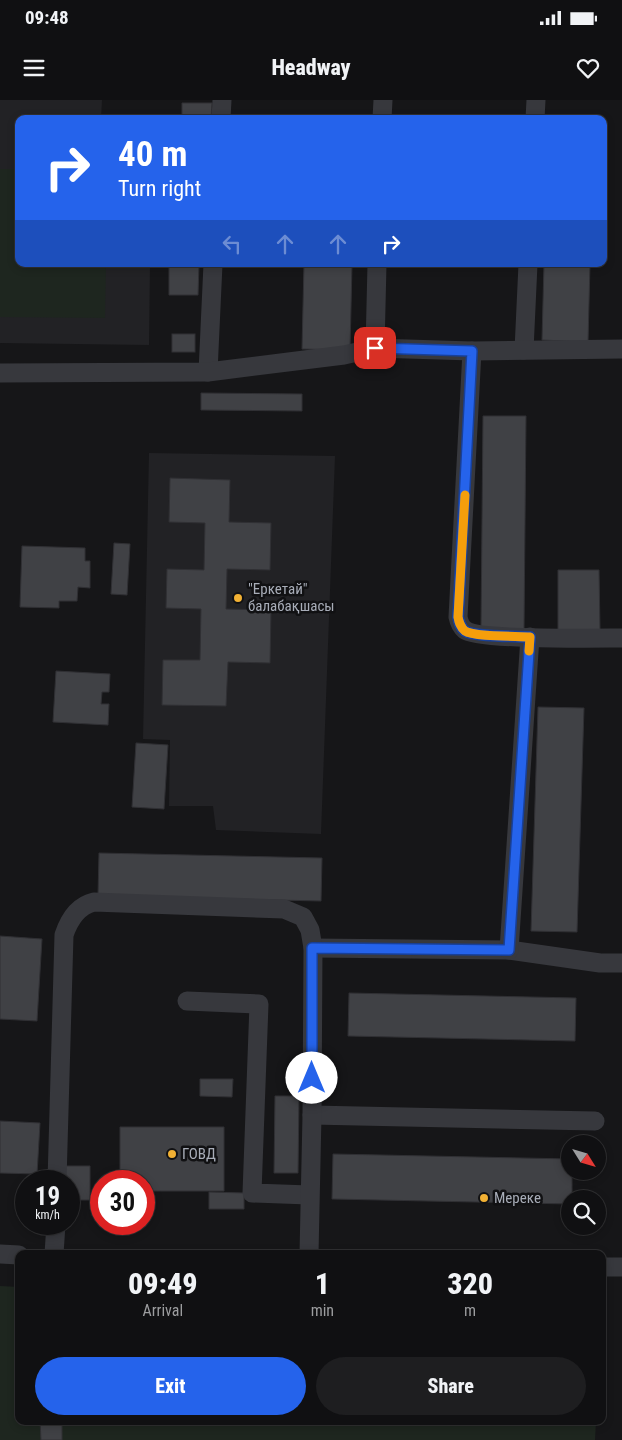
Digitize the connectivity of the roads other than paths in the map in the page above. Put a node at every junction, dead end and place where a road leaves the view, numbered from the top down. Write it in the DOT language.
graph roads {
  1 [pos="222,100"];
  2 [pos="383,100"];
  3 [pos="536,100"];
  4 [pos="221,115"];
  5 [pos="382,115"];
  6 [pos="535,115"];
  7 [pos="214,267"];
  8 [pos="377,267"];
  9 [pos="528,267"];
  10 [pos="375,348"];
  11 [pos="622,349"];
  12 [pos="524,350"];
  13 [pos="472,351"];
  14 [pos="208,372"];
  15 [pos="0,373"];
  16 [pos="530,637"];
  17 [pos="622,638"];
  18 [pos="312,948"];
  19 [pos="509,950"];
  20 [pos="622,963"];
  21 [pos="188,1001"];
  22 [pos="312,1115"];
  23 [pos="594,1121"];
  24 [pos="57,1170"];
  25 [pos="309,1195"];
  26 [pos="55,1235"];
  27 [pos="54,1250"];
  28 [pos="309,1250"];
  29 [pos="0,1254"];
  30 [pos="15,1255"];
  31 [pos="606,1267"];
  32 [pos="622,1267"];
  1 -- 4 [label="street"];
  2 -- 5 [label="street"];
  3 -- 6 [label="street"];
  7 -- 14 [label="street"];
  8 -- 10 [label="street"];
  9 -- 12 [label="street"];
  10 -- 13 [label="street"];
  10 -- 14 [label="street"];
  11 -- 12 [label="street"];
  12 -- 13 [label="street"];
  13 -- 16 [label="street"];
  14 -- 15 [label="street"];
  16 -- 17 [label="street"];
  16 -- 19 [label="street"];
  18 -- 19 [label="street"];
  18 -- 22 [label="street"];
  18 -- 24 [label="street"];
  19 -- 20 [label="street"];
  21 -- 25 [label="street"];
  22 -- 23 [label="street"];
  22 -- 25 [label="street"];
  25 -- 28 [label="street"];
  26 -- 27 [label="street"];
  29 -- 30 [label="street"];
  31 -- 32 [label="street"];
}
